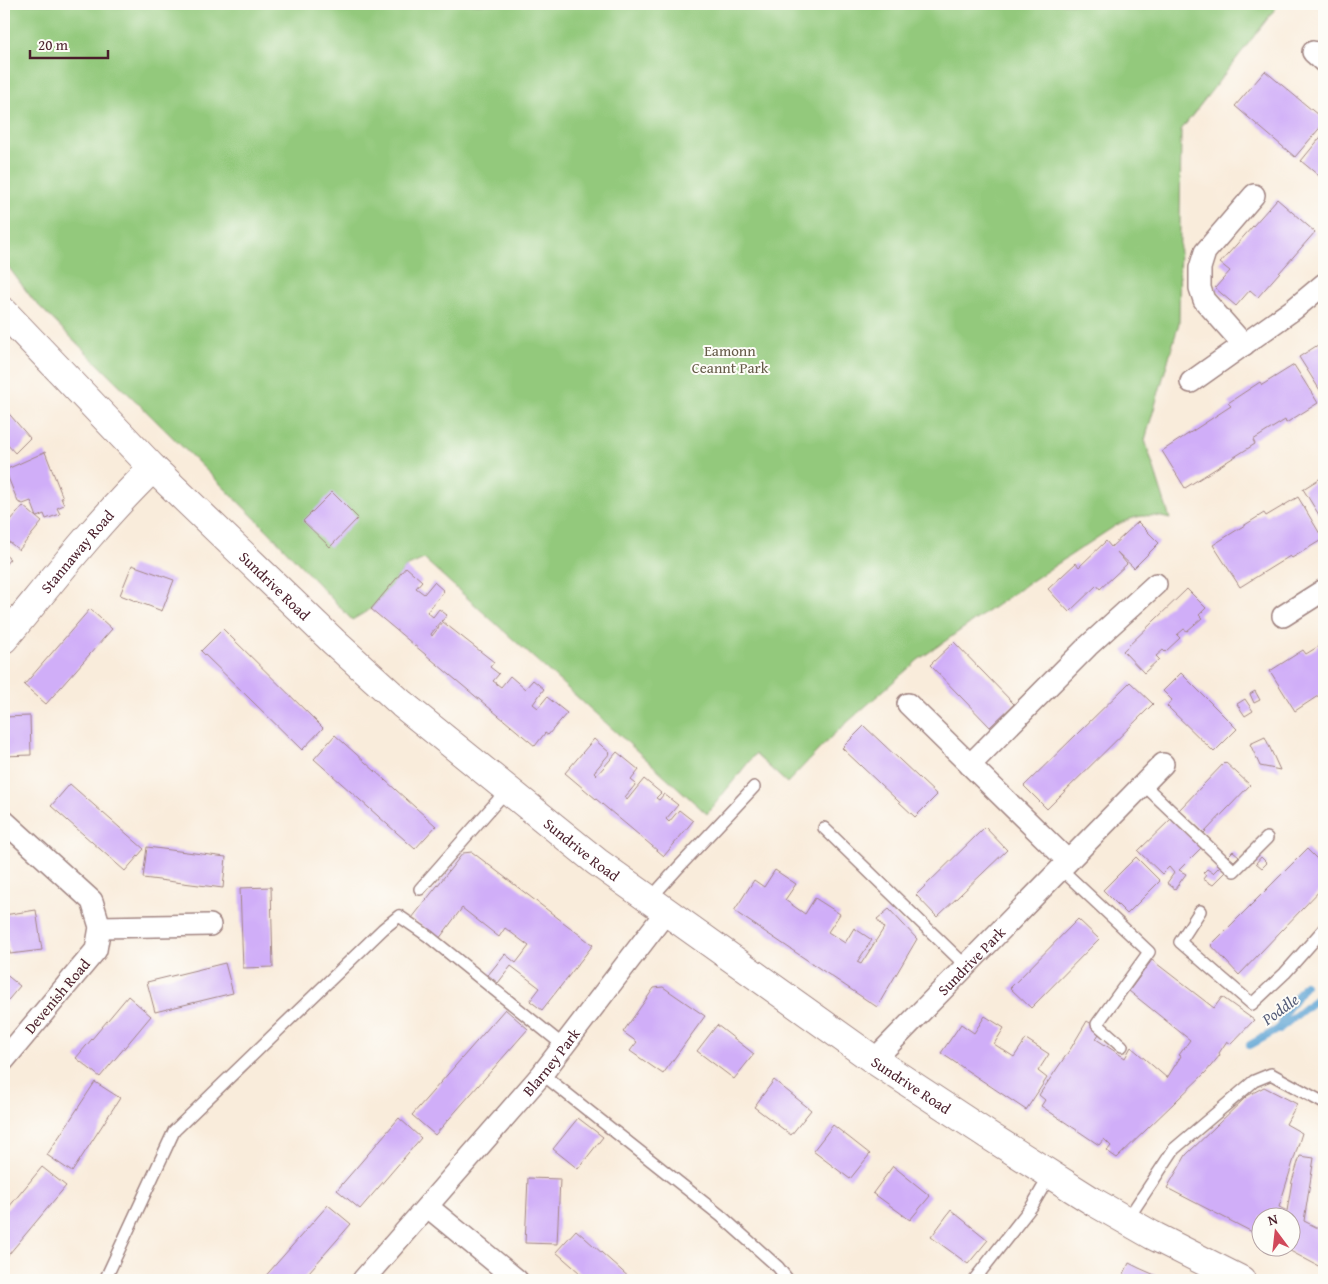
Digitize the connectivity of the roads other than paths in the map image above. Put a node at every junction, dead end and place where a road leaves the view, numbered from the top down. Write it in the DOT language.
graph roads {
  1 [pos="1254,195"];
  2 [pos="1324,284"];
  3 [pos="4,312"];
  4 [pos="1244,345"];
  5 [pos="1191,382"];
  6 [pos="153,468"];
  7 [pos="1156,584"];
  8 [pos="1324,590"];
  9 [pos="1283,616"];
  10 [pos="4,639"];
  11 [pos="908,704"];
  12 [pos="1163,764"];
  13 [pos="970,765"];
  14 [pos="1143,784"];
  15 [pos="754,787"];
  16 [pos="506,790"];
  17 [pos="4,822"];
  18 [pos="824,828"];
  19 [pos="1267,838"];
  20 [pos="1064,865"];
  21 [pos="420,889"];
  22 [pos="658,906"];
  23 [pos="1200,911"];
  24 [pos="210,925"];
  25 [pos="100,927"];
  26 [pos="1324,929"];
  27 [pos="966,966"];
  28 [pos="564,1046"];
  29 [pos="1122,1046"];
  30 [pos="4,1060"];
  31 [pos="874,1060"];
  32 [pos="542,1074"];
  33 [pos="1324,1103"];
  34 [pos="1050,1175"];
  35 [pos="428,1207"];
  36 [pos="1127,1220"];
  37 [pos="1235,1279"];
  38 [pos="105,1280"];
  39 [pos="363,1280"];
  40 [pos="517,1280"];
  41 [pos="788,1280"];
  42 [pos="974,1280"];
  1 -- 4 [label="street"];
  2 -- 4 [label="street"];
  3 -- 6 [label="street, Sundrive Road"];
  4 -- 5 [label="street"];
  6 -- 10 [label="street, Stannaway Road"];
  6 -- 16 [label="street, Sundrive Road"];
  7 -- 13 [label="street"];
  8 -- 9 [label="street"];
  11 -- 13 [label="street"];
  12 -- 14 [label="street, Sundrive Park"];
  13 -- 20 [label="street"];
  14 -- 19 [label="lane"];
  14 -- 20 [label="street, Sundrive Park"];
  15 -- 22 [label="lane"];
  16 -- 21 [label="lane"];
  16 -- 22 [label="street, Sundrive Road"];
  17 -- 25 [label="street, Devenish Road"];
  18 -- 27 [label="lane"];
  20 -- 27 [label="street, Sundrive Park"];
  20 -- 29 [label="lane"];
  22 -- 28 [label="street, Blarney Park"];
  22 -- 31 [label="street, Sundrive Road"];
  23 -- 26 [label="lane"];
  24 -- 25 [label="street"];
  25 -- 30 [label="street, Devenish Road"];
  27 -- 31 [label="street, Sundrive Park"];
  28 -- 32 [label="street, Blarney Park"];
  28 -- 38 [label="lane"];
  31 -- 34 [label="street, Sundrive Road"];
  32 -- 35 [label="street, Blarney Park"];
  32 -- 41 [label="lane"];
  33 -- 36 [label="lane"];
  34 -- 36 [label="street, Sundrive Road"];
  34 -- 42 [label="lane"];
  35 -- 39 [label="street, Blarney Park"];
  35 -- 40 [label="street"];
  36 -- 37 [label="street, Sundrive Road"];
}
